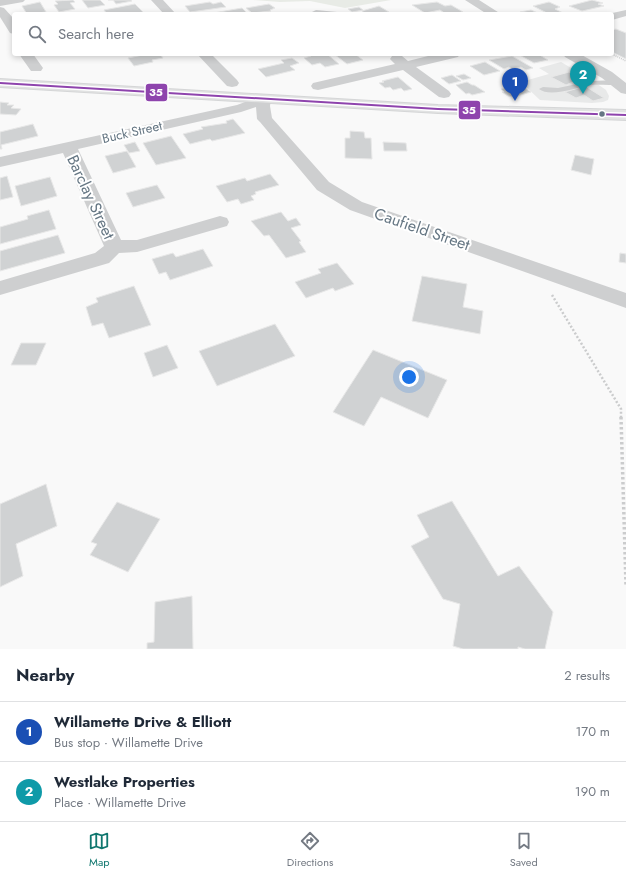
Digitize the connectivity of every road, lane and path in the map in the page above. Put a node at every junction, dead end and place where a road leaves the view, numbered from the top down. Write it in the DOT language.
graph roads {
  1 [pos="19,0"];
  2 [pos="157,0"];
  3 [pos="471,0"];
  4 [pos="0,3"];
  5 [pos="0,10"];
  6 [pos="168,12"];
  7 [pos="492,12"];
  8 [pos="626,13"];
  9 [pos="614,16"];
  10 [pos="12,26"];
  11 [pos="614,55"];
  12 [pos="27,56"];
  13 [pos="206,56"];
  14 [pos="392,56"];
  15 [pos="444,56"];
  16 [pos="573,56"];
  17 [pos="626,61"];
  18 [pos="405,65"];
  19 [pos="36,68"];
  20 [pos="232,83"];
  21 [pos="0,84"];
  22 [pos="318,86"];
  23 [pos="622,86"];
  24 [pos="543,89"];
  25 [pos="444,94"];
  26 [pos="264,99"];
  27 [pos="626,116"];
  28 [pos="68,146"];
  29 [pos="0,162"];
  30 [pos="220,222"];
  31 [pos="114,247"];
  32 [pos="535,268"];
  33 [pos="0,288"];
  34 [pos="626,300"];
  35 [pos="626,585"];
  1 -- 4 [label="street"];
  2 -- 6 [label="street"];
  3 -- 7 [label="street"];
  5 -- 10 [label="street"];
  8 -- 9 [label="street"];
  11 -- 17 [label="path"];
  12 -- 19 [label="street"];
  13 -- 20 [label="street"];
  14 -- 18 [label="street"];
  15 -- 18 [label="street"];
  16 -- 23 [label="street"];
  18 -- 22 [label="street"];
  18 -- 25 [label="street"];
  21 -- 26 [label="main road"];
  23 -- 24 [label="lane"];
  26 -- 27 [label="main road"];
  26 -- 28 [label="street, Buck Street"];
  26 -- 32 [label="street, Caufield Street"];
  28 -- 29 [label="street, Buck Street"];
  28 -- 31 [label="street, Barclay Street"];
  30 -- 31 [label="street"];
  31 -- 33 [label="street"];
  32 -- 34 [label="street, Caufield Street"];
  32 -- 35 [label="path"];
}
